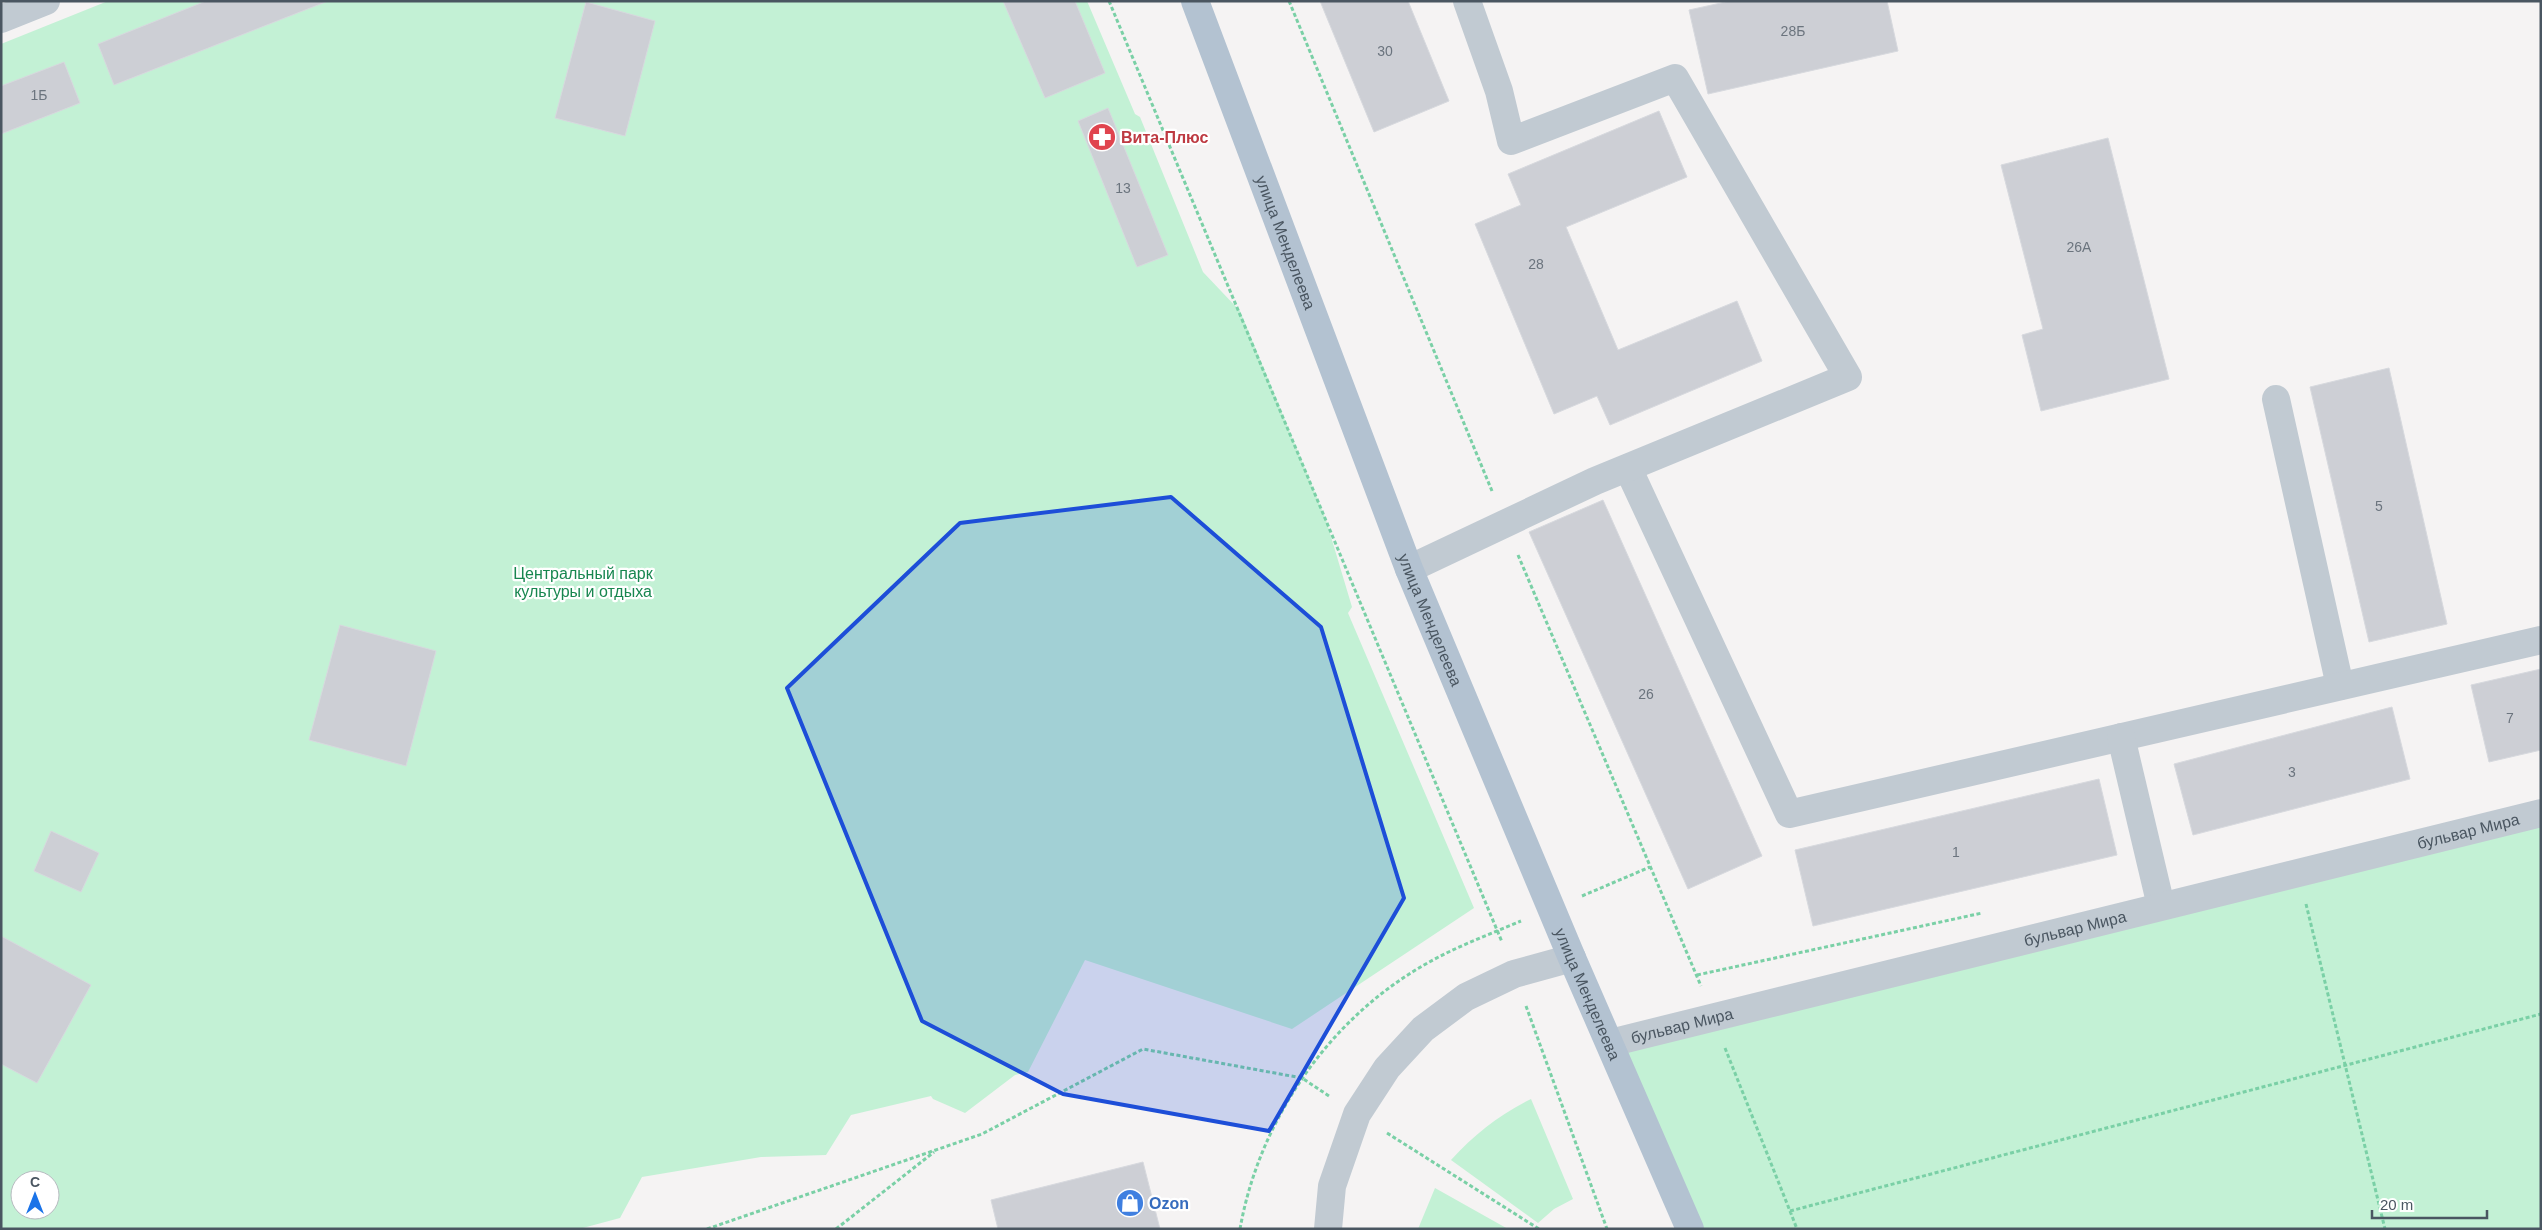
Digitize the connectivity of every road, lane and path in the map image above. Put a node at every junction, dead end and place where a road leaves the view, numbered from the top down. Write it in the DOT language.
graph roads {
  1 [pos="46,1"];
  2 [pos="1109,1"];
  3 [pos="1194,1"];
  4 [pos="1289,1"];
  5 [pos="1468,1"];
  6 [pos="1,19"];
  7 [pos="2276,399"];
  8 [pos="1628,468"];
  9 [pos="1505,524"];
  10 [pos="1410,569"];
  11 [pos="2541,640"];
  12 [pos="2340,686"];
  13 [pos="2121,737"];
  14 [pos="2541,813"];
  15 [pos="2298,872"];
  16 [pos="2161,906"];
  17 [pos="1498,931"];
  18 [pos="1572,958"];
  19 [pos="1514,974"];
  20 [pos="2541,1014"];
  21 [pos="1713,1017"];
  22 [pos="1610,1043"];
  23 [pos="2346,1066"];
  24 [pos="1302,1078"];
  25 [pos="1357,1114"];
  26 [pos="937,1150"];
  27 [pos="1790,1211"];
  28 [pos="707,1229"];
  29 [pos="836,1229"];
  30 [pos="1240,1229"];
  31 [pos="1328,1229"];
  32 [pos="1539,1229"];
  33 [pos="1607,1229"];
  34 [pos="1690,1229"];
  35 [pos="1797,1229"];
  36 [pos="2385,1229"];
  1 -- 6 [label="street"];
  2 -- 17 [label="path"];
  3 -- 10 [label="main road, улица Менделеева"];
  4 -- 9 [label="path"];
  5 -- 8 [label="street"];
  7 -- 12 [label="street"];
  8 -- 9 [label="street"];
  8 -- 13 [label="street"];
  9 -- 10 [label="street"];
  9 -- 21 [label="path"];
  10 -- 18 [label="main road, улица Менделеева"];
  11 -- 12 [label="street"];
  12 -- 13 [label="street"];
  13 -- 16 [label="street"];
  14 -- 15 [label="street, бульвар Мира"];
  15 -- 16 [label="street, бульвар Мира"];
  15 -- 23 [label="path"];
  16 -- 21 [label="street, бульвар Мира"];
  17 -- 19 [label="path"];
  17 -- 24 [label="path"];
  18 -- 19 [label="street"];
  18 -- 22 [label="main road, улица Менделеева"];
  19 -- 25 [label="street"];
  19 -- 33 [label="path"];
  20 -- 23 [label="path"];
  21 -- 22 [label="street, бульвар Мира"];
  21 -- 27 [label="path"];
  22 -- 34 [label="main road, улица Менделеева"];
  23 -- 27 [label="path"];
  23 -- 36 [label="path"];
  24 -- 25 [label="path"];
  24 -- 26 [label="path"];
  24 -- 30 [label="path"];
  25 -- 31 [label="street"];
  25 -- 32 [label="path"];
  26 -- 28 [label="path"];
  26 -- 29 [label="path"];
  27 -- 35 [label="path"];
}
